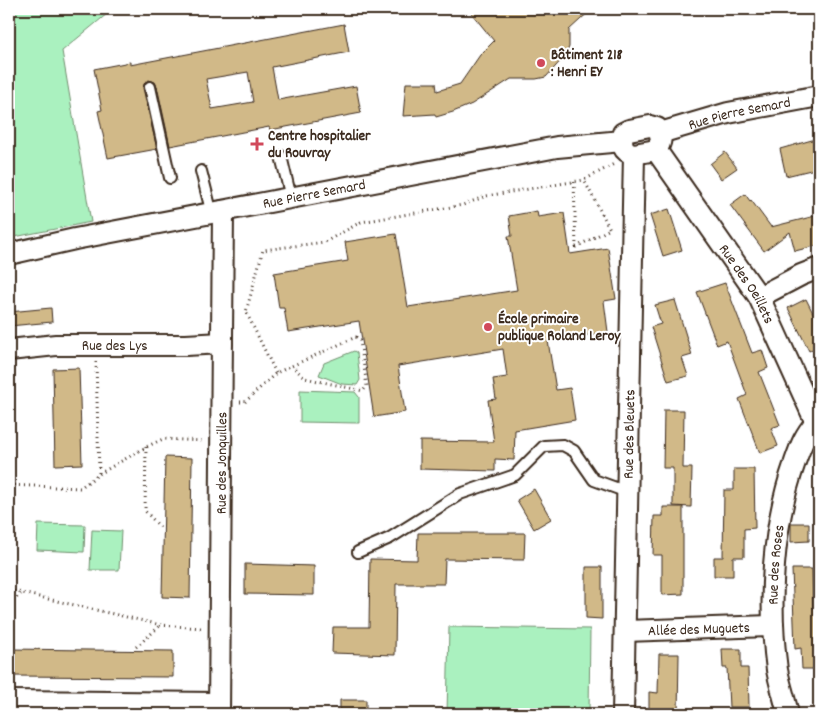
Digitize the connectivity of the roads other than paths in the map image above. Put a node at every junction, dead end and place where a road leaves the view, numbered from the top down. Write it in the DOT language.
graph roads {
  1 [pos="150,86"];
  2 [pos="819,96"];
  3 [pos="658,141"];
  4 [pos="630,154"];
  5 [pos="282,156"];
  6 [pos="201,171"];
  7 [pos="170,178"];
  8 [pos="291,198"];
  9 [pos="218,212"];
  10 [pos="9,254"];
  11 [pos="819,268"];
  12 [pos="759,297"];
  13 [pos="222,343"];
  14 [pos="9,350"];
  15 [pos="817,425"];
  16 [pos="627,492"];
  17 [pos="358,552"];
  18 [pos="773,626"];
  19 [pos="625,631"];
  20 [pos="9,701"];
  21 [pos="219,709"];
  22 [pos="623,714"];
  23 [pos="788,714"];
  1 -- 7 [label="lane"];
  2 -- 3 [label="street, Rue Pierre Semard"];
  3 -- 4 [label="street"];
  3 -- 12 [label="street, Rue des Oeillets"];
  4 -- 8 [label="street, Rue Pierre Semard"];
  4 -- 16 [label="street, Rue des Bleuets"];
  5 -- 8 [label="lane"];
  6 -- 9 [label="lane"];
  8 -- 9 [label="street, Rue Pierre Semard"];
  9 -- 10 [label="street, Rue Pierre Semard"];
  9 -- 13 [label="street, Rue des Jonquilles"];
  11 -- 12 [label="street"];
  12 -- 15 [label="street, Rue des Oeillets"];
  13 -- 14 [label="street, Rue des Lys"];
  13 -- 21 [label="street, Rue des Jonquilles"];
  15 -- 18 [label="street, Rue des Roses"];
  16 -- 17 [label="lane"];
  16 -- 19 [label="street, Rue des Bleuets"];
  18 -- 19 [label="street, Allée des Muguets"];
  18 -- 23 [label="street, Rue des Roses"];
  19 -- 22 [label="street, Rue des Bleuets"];
  20 -- 21 [label="street"];
}
